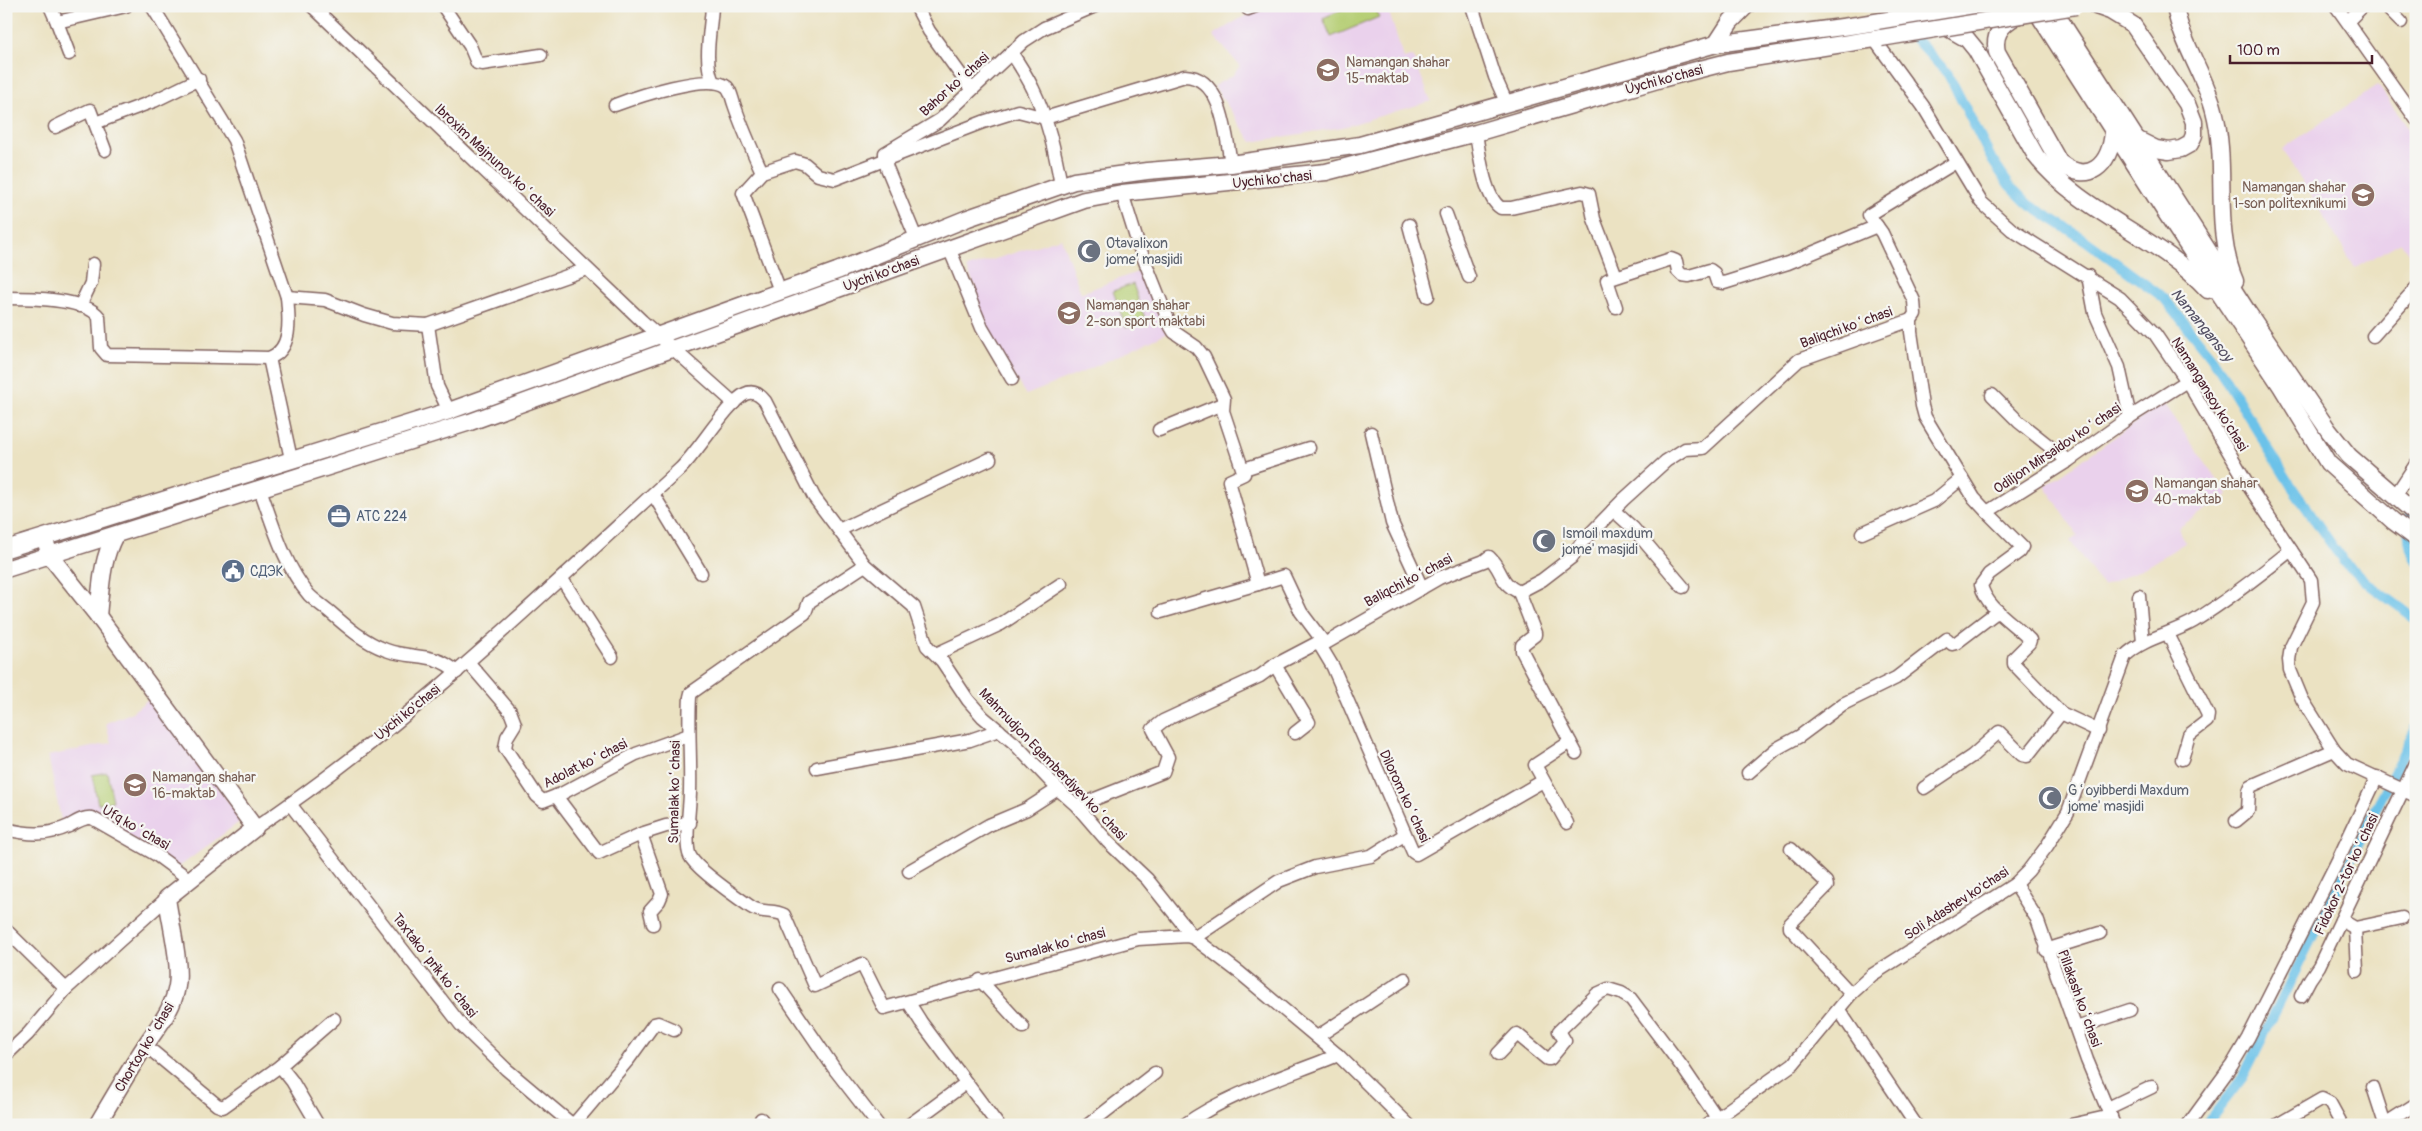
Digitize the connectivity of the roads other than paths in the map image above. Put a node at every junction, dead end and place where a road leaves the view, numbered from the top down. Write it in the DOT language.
graph roads {
  1 [pos="50,6"];
  2 [pos="126,6"];
  3 [pos="152,6"];
  4 [pos="312,6"];
  5 [pos="443,6"];
  6 [pos="712,6"];
  7 [pos="916,6"];
  8 [pos="1095,6"];
  9 [pos="1472,6"];
  10 [pos="1746,6"];
  11 [pos="1974,6"];
  12 [pos="2032,6"];
  13 [pos="2051,6"];
  14 [pos="2076,6"];
  15 [pos="2096,6"];
  16 [pos="2176,6"];
  17 [pos="2336,6"];
  18 [pos="2363,6"];
  19 [pos="2384,6"];
  20 [pos="2015,17"];
  21 [pos="2348,21"];
  22 [pos="57,22"];
  23 [pos="2401,22"];
  24 [pos="1948,28"];
  25 [pos="1780,35"];
  26 [pos="1877,39"];
  27 [pos="1716,44"];
  28 [pos="1011,52"];
  29 [pos="1782,52"];
  30 [pos="69,54"];
  31 [pos="541,55"];
  32 [pos="199,79"];
  33 [pos="713,82"];
  34 [pos="970,89"];
  35 [pos="1507,104"];
  36 [pos="615,105"];
  37 [pos="1044,118"];
  38 [pos="2416,119"];
  39 [pos="95,123"];
  40 [pos="55,127"];
  41 [pos="2113,132"];
  42 [pos="1476,133"];
  43 [pos="2135,138"];
  44 [pos="105,150"];
  45 [pos="884,160"];
  46 [pos="1956,162"];
  47 [pos="1231,164"];
  48 [pos="762,172"];
  49 [pos="1062,185"];
  50 [pos="1122,193"];
  51 [pos="1446,214"];
  52 [pos="1409,225"];
  53 [pos="1877,226"];
  54 [pos="916,238"];
  55 [pos="949,248"];
  56 [pos="94,264"];
  57 [pos="588,268"];
  58 [pos="1616,276"];
  59 [pos="2088,276"];
  60 [pos="1469,277"];
  61 [pos="2416,288"];
  62 [pos="780,291"];
  63 [pos="1428,296"];
  64 [pos="287,297"];
  65 [pos="6,298"];
  66 [pos="80,306"];
  67 [pos="1616,307"];
  68 [pos="2242,315"];
  69 [pos="1911,320"];
  70 [pos="428,325"];
  71 [pos="658,335"];
  72 [pos="2374,336"];
  73 [pos="673,348"];
  74 [pos="269,358"];
  75 [pos="1012,379"];
  76 [pos="2187,381"];
  77 [pos="1992,395"];
  78 [pos="734,403"];
  79 [pos="1222,404"];
  80 [pos="449,412"];
  81 [pos="2130,417"];
  82 [pos="1159,430"];
  83 [pos="1371,433"];
  84 [pos="1309,448"];
  85 [pos="291,459"];
  86 [pos="990,459"];
  87 [pos="2068,461"];
  88 [pos="2416,464"];
  89 [pos="1244,469"];
  90 [pos="1962,478"];
  91 [pos="260,488"];
  92 [pos="653,494"];
  93 [pos="2397,498"];
  94 [pos="1613,510"];
  95 [pos="1987,512"];
  96 [pos="2416,514"];
  97 [pos="839,530"];
  98 [pos="1862,533"];
  99 [pos="115,535"];
  100 [pos="2412,535"];
  101 [pos="45,537"];
  102 [pos="6,549"];
  103 [pos="2292,550"];
  104 [pos="50,556"];
  105 [pos="865,565"];
  106 [pos="6,569"];
  107 [pos="701,574"];
  108 [pos="562,579"];
  109 [pos="1061,584"];
  110 [pos="1258,584"];
  111 [pos="1683,587"];
  112 [pos="1422,588"];
  113 [pos="1519,592"];
  114 [pos="2139,596"];
  115 [pos="1998,611"];
  116 [pos="1161,612"];
  117 [pos="98,616"];
  118 [pos="2168,634"];
  119 [pos="2143,643"];
  120 [pos="1322,644"];
  121 [pos="936,654"];
  122 [pos="612,657"];
  123 [pos="468,662"];
  124 [pos="1275,665"];
  125 [pos="457,672"];
  126 [pos="2062,713"];
  127 [pos="999,730"];
  128 [pos="2099,732"];
  129 [pos="1295,733"];
  130 [pos="689,734"];
  131 [pos="2334,750"];
  132 [pos="2182,759"];
  133 [pos="2416,763"];
  134 [pos="817,768"];
  135 [pos="1748,773"];
  136 [pos="2380,779"];
  137 [pos="1543,781"];
  138 [pos="1924,788"];
  139 [pos="1058,789"];
  140 [pos="2401,790"];
  141 [pos="556,796"];
  142 [pos="2416,796"];
  143 [pos="290,804"];
  144 [pos="1077,806"];
  145 [pos="2236,820"];
  146 [pos="690,823"];
  147 [pos="1566,823"];
  148 [pos="6,828"];
  149 [pos="255,828"];
  150 [pos="641,834"];
  151 [pos="1404,835"];
  152 [pos="1791,849"];
  153 [pos="909,871"];
  154 [pos="189,878"];
  155 [pos="2016,884"];
  156 [pos="167,898"];
  157 [pos="2402,918"];
  158 [pos="2341,920"];
  159 [pos="653,924"];
  160 [pos="2355,928"];
  161 [pos="6,930"];
  162 [pos="2100,933"];
  163 [pos="1194,938"];
  164 [pos="2046,950"];
  165 [pos="2356,971"];
  166 [pos="1405,979"];
  167 [pos="980,980"];
  168 [pos="66,989"];
  169 [pos="780,989"];
  170 [pos="1851,994"];
  171 [pos="2301,996"];
  172 [pos="909,1003"];
  173 [pos="1839,1010"];
  174 [pos="2130,1010"];
  175 [pos="334,1019"];
  176 [pos="1023,1027"];
  177 [pos="2076,1028"];
  178 [pos="674,1030"];
  179 [pos="1317,1037"];
  180 [pos="145,1045"];
  181 [pos="6,1054"];
  182 [pos="1498,1054"];
  183 [pos="1338,1055"];
  184 [pos="280,1066"];
  185 [pos="1155,1073"];
  186 [pos="966,1083"];
  187 [pos="2152,1087"];
  188 [pos="2373,1087"];
  189 [pos="2416,1104"];
  190 [pos="2111,1116"];
  191 [pos="1712,1121"];
  192 [pos="570,1123"];
  193 [pos="1404,1123"];
  194 [pos="2384,1124"];
  195 [pos="97,1125"];
  196 [pos="318,1125"];
  197 [pos="878,1125"];
  198 [pos="909,1125"];
  199 [pos="998,1125"];
  200 [pos="1088,1125"];
  201 [pos="1184,1125"];
  202 [pos="1916,1125"];
  203 [pos="2070,1125"];
  204 [pos="2188,1125"];
  205 [pos="2277,1125"];
  206 [pos="2342,1125"];
  1 -- 22 [label="street"];
  2 -- 22 [label="street"];
  3 -- 32 [label="street"];
  4 -- 57 [label="street, Ibroxim Majnunov koʻchasi"];
  5 -- 31 [label="street"];
  6 -- 33 [label="street"];
  7 -- 34 [label="street"];
  8 -- 28 [label="street, Bahor koʻchasi"];
  9 -- 35 [label="street"];
  10 -- 27 [label="main road"];
  11 -- 25 [label="main road, Uychi ko'chasi"];
  12 -- 41 [label="main road"];
  13 -- 43 [label="main road"];
  14 -- 20 [label="main road, Uychi ko'chasi, bridge"];
  15 -- 43 [label="main road"];
  16 -- 68 [label="main road"];
  17 -- 21 [label="street"];
  18 -- 21 [label="street"];
  19 -- 23 [label="street"];
  20 -- 24 [label="main road, Uychi ko'chasi, bridge"];
  20 -- 41 [label="main road"];
  21 -- 38 [label="street"];
  22 -- 30 [label="street"];
  24 -- 26 [label="main road, Uychi ko'chasi, bridge"];
  24 -- 68 [label="main road"];
  25 -- 27 [label="main road, Uychi ko'chasi"];
  25 -- 29 [label="main road"];
  26 -- 29 [label="main road, Uychi ko'chasi"];
  26 -- 46 [label="street, Namangansoy ko'chasi"];
  27 -- 35 [label="main road, Uychi ko'chasi"];
  28 -- 34 [label="street, Bahor koʻchasi"];
  28 -- 37 [label="street"];
  29 -- 42 [label="main road, Uychi ko'chasi"];
  32 -- 39 [label="street"];
  32 -- 64 [label="street"];
  33 -- 36 [label="street"];
  33 -- 48 [label="street"];
  34 -- 45 [label="street, Bahor koʻchasi"];
  35 -- 47 [label="main road, Uychi ko'chasi"];
  37 -- 45 [label="street"];
  37 -- 47 [label="street"];
  37 -- 49 [label="street"];
  39 -- 40 [label="street"];
  39 -- 44 [label="street"];
  41 -- 68 [label="main road"];
  42 -- 50 [label="main road, Uychi ko'chasi"];
  42 -- 58 [label="street"];
  43 -- 68 [label="main road"];
  45 -- 48 [label="street"];
  45 -- 54 [label="street"];
  46 -- 53 [label="street"];
  46 -- 59 [label="street, Namangansoy ko'chasi"];
  47 -- 49 [label="main road, Uychi ko'chasi"];
  48 -- 62 [label="street"];
  49 -- 54 [label="main road, Uychi ko'chasi"];
  50 -- 55 [label="main road, Uychi ko'chasi"];
  50 -- 79 [label="street"];
  51 -- 60 [label="street"];
  52 -- 63 [label="street"];
  53 -- 58 [label="street"];
  53 -- 69 [label="street"];
  54 -- 62 [label="main road, Uychi ko'chasi"];
  55 -- 73 [label="main road, Uychi ko'chasi"];
  55 -- 75 [label="street"];
  56 -- 66 [label="street"];
  57 -- 70 [label="street"];
  57 -- 71 [label="street, Ibroxim Majnunov koʻchasi"];
  58 -- 67 [label="street"];
  59 -- 76 [label="street, Namangansoy ko'chasi"];
  59 -- 81 [label="street"];
  61 -- 72 [label="street"];
  62 -- 71 [label="main road, Uychi ko'chasi"];
  64 -- 70 [label="street"];
  64 -- 74 [label="street"];
  65 -- 66 [label="street"];
  66 -- 74 [label="street"];
  68 -- 93 [label="main road"];
  68 -- 100 [label="main road"];
  69 -- 90 [label="street"];
  69 -- 94 [label="street, Baliqchi koʻchasi"];
  70 -- 80 [label="street"];
  71 -- 73 [label="street"];
  71 -- 80 [label="main road, Uychi ko'chasi"];
  73 -- 78 [label="street"];
  73 -- 91 [label="main road, Uychi ko'chasi"];
  74 -- 85 [label="street"];
  76 -- 81 [label="street, Odiljon Mirsaidov koʻchasi"];
  76 -- 103 [label="street, Namangansoy ko'chasi"];
  77 -- 87 [label="street"];
  78 -- 92 [label="street, Uychi ko'chasi"];
  78 -- 97 [label="street, Mahmudjon Egamberdiyev koʻchasi"];
  79 -- 82 [label="street"];
  79 -- 89 [label="street"];
  80 -- 85 [label="main road, Uychi ko'chasi"];
  81 -- 87 [label="street, Odiljon Mirsaidov koʻchasi"];
  83 -- 112 [label="street"];
  84 -- 89 [label="street"];
  85 -- 101 [label="main road, Uychi ko'chasi"];
  86 -- 97 [label="street"];
  87 -- 95 [label="street, Odiljon Mirsaidov koʻchasi"];
  88 -- 93 [label="street"];
  89 -- 110 [label="street"];
  90 -- 95 [label="street"];
  90 -- 98 [label="street"];
  91 -- 99 [label="main road, Uychi ko'chasi"];
  91 -- 125 [label="street"];
  92 -- 107 [label="street"];
  92 -- 108 [label="street, Uychi ko'chasi"];
  93 -- 96 [label="main road"];
  94 -- 111 [label="street"];
  94 -- 113 [label="street, Baliqchi koʻchasi"];
  95 -- 115 [label="street, Odiljon Mirsaidov koʻchasi"];
  97 -- 105 [label="street, Mahmudjon Egamberdiyev koʻchasi"];
  99 -- 104 [label="main road, Uychi ko'chasi"];
  99 -- 117 [label="main road"];
  101 -- 102 [label="main road, Uychi ko'chasi"];
  101 -- 104 [label="main road"];
  103 -- 118 [label="street, Soli Adashev ko'chasi"];
  103 -- 131 [label="street, Namangansoy ko'chasi"];
  104 -- 106 [label="main road, Uychi ko'chasi"];
  104 -- 117 [label="main road"];
  105 -- 121 [label="street, Mahmudjon Egamberdiyev koʻchasi"];
  105 -- 130 [label="street, Sumalak koʻchasi"];
  108 -- 122 [label="street"];
  108 -- 123 [label="street, Uychi ko'chasi"];
  109 -- 121 [label="street"];
  110 -- 116 [label="street"];
  110 -- 120 [label="street, Dilorom koʻchasi"];
  112 -- 113 [label="street, Baliqchi koʻchasi"];
  112 -- 120 [label="street, Baliqchi koʻchasi"];
  113 -- 137 [label="street"];
  114 -- 119 [label="street"];
  115 -- 126 [label="street, Odiljon Mirsaidov koʻchasi"];
  115 -- 135 [label="street"];
  117 -- 149 [label="main road"];
  118 -- 119 [label="street, Soli Adashev ko'chasi"];
  118 -- 132 [label="street"];
  119 -- 128 [label="street, Soli Adashev ko'chasi"];
  120 -- 124 [label="street, Baliqchi koʻchasi"];
  120 -- 151 [label="street, Dilorom koʻchasi"];
  121 -- 127 [label="street, Mahmudjon Egamberdiyev koʻchasi"];
  123 -- 125 [label="street, Uychi ko'chasi"];
  123 -- 141 [label="street, Adolat koʻchasi"];
  124 -- 129 [label="street"];
  124 -- 144 [label="street, Baliqchi koʻchasi"];
  125 -- 143 [label="street, Uychi ko'chasi"];
  126 -- 128 [label="street, Odiljon Mirsaidov koʻchasi"];
  126 -- 138 [label="street"];
  127 -- 134 [label="street"];
  127 -- 139 [label="street, Mahmudjon Egamberdiyev koʻchasi"];
  128 -- 155 [label="street, Soli Adashev ko'chasi"];
  130 -- 141 [label="street, Adolat koʻchasi"];
  130 -- 146 [label="street, Sumalak koʻchasi"];
  131 -- 136 [label="street, Namangansoy ko'chasi"];
  131 -- 145 [label="street"];
  133 -- 140 [label="street, Fidokor 2-tor koʻchasi"];
  136 -- 140 [label="street, Namangansoy ko'chasi"];
  136 -- 204 [label="street"];
  137 -- 147 [label="street"];
  137 -- 151 [label="street, Dilorom koʻchasi"];
  139 -- 144 [label="street, Mahmudjon Egamberdiyev koʻchasi"];
  139 -- 153 [label="street"];
  140 -- 142 [label="street, Namangansoy ko'chasi"];
  140 -- 158 [label="street, Fidokor 2-tor koʻchasi"];
  141 -- 150 [label="street"];
  143 -- 149 [label="street, Uychi ko'chasi"];
  143 -- 192 [label="street, Taxtakoʻprik koʻchasi"];
  144 -- 163 [label="street, Mahmudjon Egamberdiyev koʻchasi"];
  146 -- 150 [label="street"];
  146 -- 172 [label="street, Sumalak koʻchasi"];
  148 -- 154 [label="street, Ufq koʻchasi"];
  149 -- 154 [label="main road"];
  150 -- 159 [label="street"];
  151 -- 163 [label="street"];
  152 -- 170 [label="street"];
  154 -- 156 [label="main road"];
  155 -- 164 [label="street, Pillakash koʻchasi"];
  155 -- 170 [label="street, Soli Adashev ko'chasi"];
  156 -- 168 [label="street"];
  156 -- 180 [label="main road, Chortoq koʻchasi"];
  157 -- 160 [label="street"];
  158 -- 160 [label="street"];
  158 -- 171 [label="street, Fidokor 2-tor koʻchasi"];
  160 -- 165 [label="street"];
  161 -- 168 [label="street"];
  162 -- 164 [label="street"];
  163 -- 167 [label="street, Sumalak koʻchasi"];
  163 -- 179 [label="street, Mahmudjon Egamberdiyev koʻchasi"];
  164 -- 177 [label="street, Pillakash koʻchasi"];
  166 -- 179 [label="street"];
  167 -- 172 [label="street, Sumalak koʻchasi"];
  167 -- 176 [label="street"];
  168 -- 181 [label="street"];
  169 -- 197 [label="street"];
  170 -- 173 [label="street, Soli Adashev ko'chasi"];
  172 -- 186 [label="street"];
  173 -- 191 [label="street, Soli Adashev ko'chasi"];
  173 -- 202 [label="street"];
  174 -- 177 [label="street"];
  175 -- 184 [label="street"];
  177 -- 190 [label="street, Pillakash koʻchasi"];
  178 -- 192 [label="street"];
  179 -- 183 [label="street, Mahmudjon Egamberdiyev koʻchasi"];
  180 -- 184 [label="street"];
  180 -- 195 [label="main road, Chortoq koʻchasi"];
  182 -- 191 [label="street"];
  183 -- 193 [label="street, Mahmudjon Egamberdiyev koʻchasi"];
  183 -- 201 [label="street"];
  184 -- 196 [label="street"];
  185 -- 200 [label="street"];
  186 -- 198 [label="street"];
  186 -- 199 [label="street"];
  187 -- 190 [label="street"];
  188 -- 194 [label="street"];
  189 -- 194 [label="street"];
  190 -- 203 [label="street"];
  205 -- 206 [label="street"];
}
